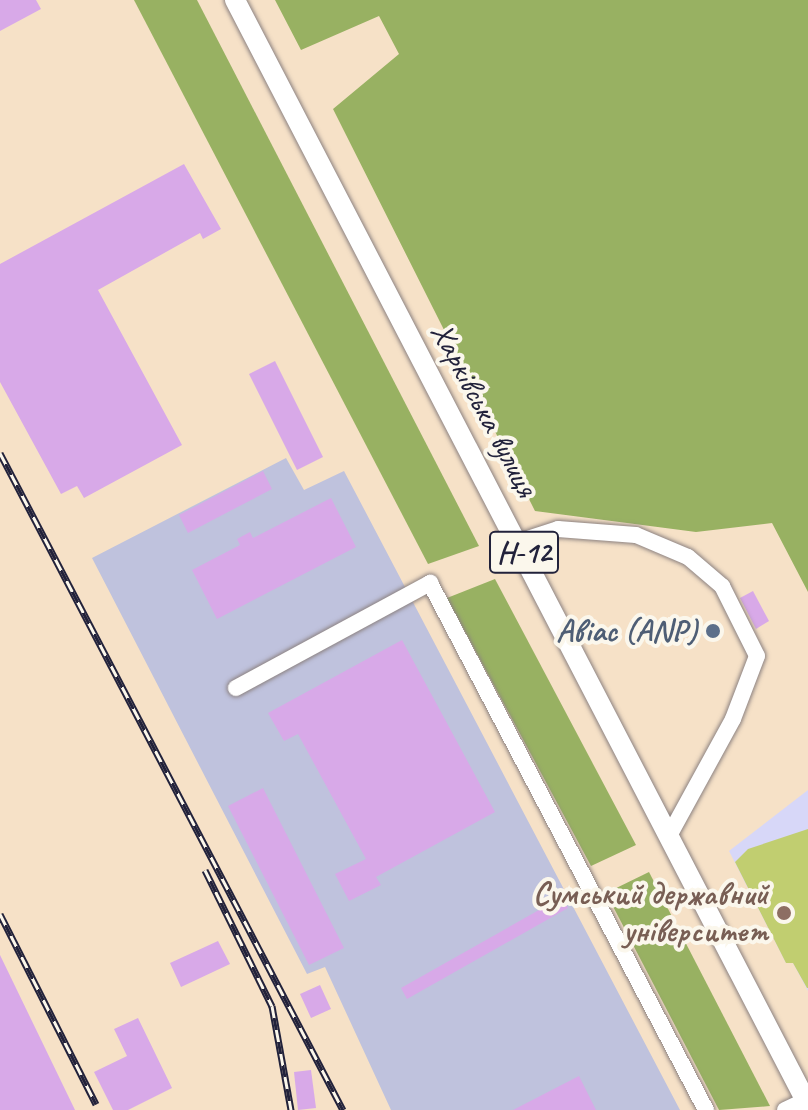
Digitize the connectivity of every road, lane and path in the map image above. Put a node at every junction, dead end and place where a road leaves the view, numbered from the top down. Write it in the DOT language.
graph roads {
  1 [pos="235,0"];
  2 [pos="518,542"];
  3 [pos="236,688"];
  4 [pos="670,834"];
  5 [pos="807,1103"];
  6 [pos="706,1110"];
  7 [pos="785,1110"];
  1 -- 2 [label="main road, Харківська вулиця / Н-12"];
  2 -- 4 [label="main road, Харківська вулиця / Н-12"];
  2 -- 4 [label="lane"];
  3 -- 6 [label="lane"];
  4 -- 5 [label="main road, Харківська вулиця / Н-12"];
  5 -- 7 [label="lane"];
}
